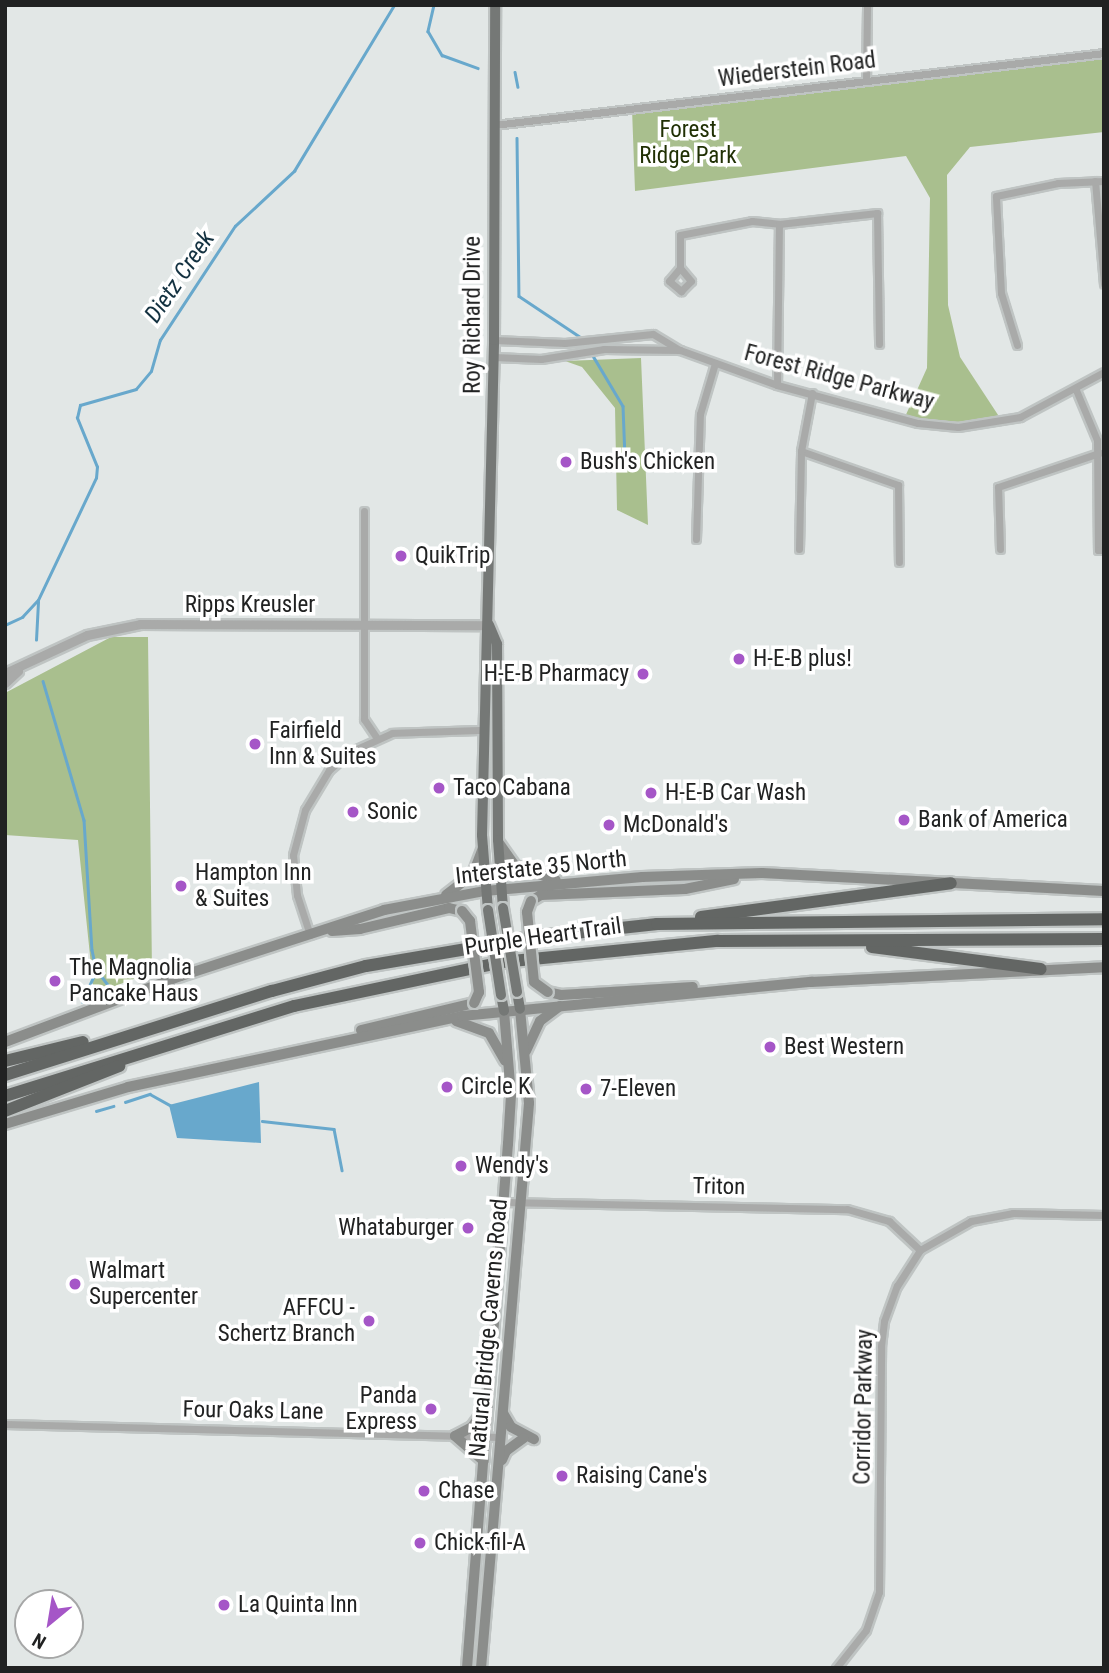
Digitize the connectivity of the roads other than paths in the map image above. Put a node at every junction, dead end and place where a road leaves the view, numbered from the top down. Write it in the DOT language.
graph roads {
  1 [pos="495,5"];
  2 [pos="867,5"];
  3 [pos="1104,53"];
  4 [pos="866,81"];
  5 [pos="494,125"];
  6 [pos="1099,181"];
  7 [pos="779,225"];
  8 [pos="680,268"];
  9 [pos="1104,284"];
  10 [pos="494,340"];
  11 [pos="879,344"];
  12 [pos="604,345"];
  13 [pos="1017,345"];
  14 [pos="680,350"];
  15 [pos="494,357"];
  16 [pos="715,363"];
  17 [pos="1104,372"];
  18 [pos="777,385"];
  19 [pos="1076,390"];
  20 [pos="812,393"];
  21 [pos="802,451"];
  22 [pos="1099,453"];
  23 [pos="364,511"];
  24 [pos="696,539"];
  25 [pos="799,549"];
  26 [pos="1000,549"];
  27 [pos="1101,550"];
  28 [pos="899,562"];
  29 [pos="365,624"];
  30 [pos="489,625"];
  31 [pos="20,670"];
  32 [pos="5,673"];
  33 [pos="5,683"];
  34 [pos="483,730"];
  35 [pos="376,737"];
  36 [pos="498,840"];
  37 [pos="483,848"];
  38 [pos="762,873"];
  39 [pos="567,882"];
  40 [pos="951,883"];
  41 [pos="501,890"];
  42 [pos="485,891"];
  43 [pos="1104,891"];
  44 [pos="441,898"];
  45 [pos="503,908"];
  46 [pos="1104,919"];
  47 [pos="657,924"];
  48 [pos="315,933"];
  49 [pos="1104,939"];
  50 [pos="819,942"];
  51 [pos="1104,967"];
  52 [pos="1041,969"];
  53 [pos="719,989"];
  54 [pos="562,1005"];
  55 [pos="520,1009"];
  56 [pos="504,1012"];
  57 [pos="443,1020"];
  58 [pos="145,1030"];
  59 [pos="5,1042"];
  60 [pos="166,1044"];
  61 [pos="318,1046"];
  62 [pos="526,1052"];
  63 [pos="5,1061"];
  64 [pos="5,1074"];
  65 [pos="510,1074"];
  66 [pos="5,1096"];
  67 [pos="5,1111"];
  68 [pos="5,1124"];
  69 [pos="505,1202"];
  70 [pos="521,1203"];
  71 [pos="1104,1215"];
  72 [pos="920,1250"];
  73 [pos="489,1402"];
  74 [pos="503,1412"];
  75 [pos="5,1424"];
  76 [pos="455,1436"];
  77 [pos="486,1436"];
  78 [pos="500,1437"];
  79 [pos="484,1461"];
  80 [pos="498,1471"];
  81 [pos="467,1668"];
  82 [pos="481,1668"];
  83 [pos="836,1668"];
  1 -- 5 [label="main road, Roy Richard Drive"];
  2 -- 4 [label="street"];
  3 -- 4 [label="street, Wiederstein Road"];
  4 -- 5 [label="street, Wiederstein Road"];
  5 -- 10 [label="main road, Roy Richard Drive"];
  6 -- 9 [label="street"];
  6 -- 13 [label="street"];
  7 -- 8 [label="street"];
  7 -- 11 [label="street"];
  7 -- 18 [label="street"];
  10 -- 12 [label="street, Forest Ridge Parkway"];
  10 -- 15 [label="main road, Roy Richard Drive"];
  12 -- 14 [label="street, Forest Ridge Parkway"];
  12 -- 14 [label="street, Forest Ridge Parkway"];
  12 -- 15 [label="street, Forest Ridge Parkway"];
  14 -- 16 [label="street, Forest Ridge Parkway"];
  15 -- 30 [label="main road, Roy Richard Drive"];
  16 -- 18 [label="street, Forest Ridge Parkway"];
  16 -- 24 [label="street"];
  17 -- 19 [label="street, Forest Ridge Parkway"];
  18 -- 20 [label="street, Forest Ridge Parkway"];
  19 -- 20 [label="street, Forest Ridge Parkway"];
  19 -- 22 [label="street"];
  20 -- 21 [label="street"];
  21 -- 25 [label="street"];
  21 -- 28 [label="street"];
  22 -- 26 [label="street"];
  22 -- 27 [label="street"];
  23 -- 29 [label="street"];
  29 -- 30 [label="street, Ripps Kreusler"];
  29 -- 31 [label="street, Ripps Kreusler"];
  29 -- 35 [label="street"];
  30 -- 34 [label="main road, Roy Richard Drive"];
  30 -- 36 [label="main road, Roy Richard Drive"];
  31 -- 32 [label="street, Ripps Kreusler"];
  31 -- 33 [label="street, Ripps Kreusler"];
  34 -- 35 [label="street"];
  34 -- 37 [label="main road, Roy Richard Drive"];
  35 -- 48 [label="street"];
  36 -- 39 [label="main road"];
  36 -- 41 [label="main road, Roy Richard Drive"];
  37 -- 42 [label="main road, Roy Richard Drive"];
  37 -- 44 [label="main road"];
  38 -- 39 [label="main road, Interstate 35 North"];
  38 -- 40 [label="main road, Interstate 35 North"];
  38 -- 53 [label="main road, bridge"];
  39 -- 41 [label="main road, Interstate 35 North"];
  40 -- 43 [label="main road, Interstate 35 North"];
  40 -- 47 [label="highway"];
  41 -- 42 [label="main road, Interstate 35 North"];
  41 -- 45 [label="main road, Roy Richard Drive"];
  42 -- 44 [label="main road, Interstate 35 North"];
  42 -- 56 [label="main road, Roy Richard Drive, bridge"];
  44 -- 48 [label="main road, Interstate 35 North"];
  45 -- 55 [label="main road, Natural Bridge Caverns Road, bridge"];
  46 -- 47 [label="highway, Purple Heart Trail"];
  47 -- 58 [label="highway, Purple Heart Trail"];
  48 -- 59 [label="main road, Interstate 35 North"];
  48 -- 61 [label="main road, bridge"];
  49 -- 50 [label="highway, Purple Heart Trail"];
  50 -- 52 [label="highway"];
  50 -- 60 [label="highway, Purple Heart Trail"];
  51 -- 52 [label="main road"];
  52 -- 53 [label="main road"];
  53 -- 54 [label="main road"];
  54 -- 55 [label="main road"];
  54 -- 62 [label="main road"];
  55 -- 56 [label="main road"];
  55 -- 62 [label="main road, Natural Bridge Caverns Road"];
  56 -- 57 [label="main road"];
  56 -- 65 [label="main road, Natural Bridge Caverns Road"];
  57 -- 61 [label="main road"];
  57 -- 65 [label="main road"];
  58 -- 63 [label="highway"];
  58 -- 64 [label="highway, Purple Heart Trail"];
  60 -- 66 [label="highway, Purple Heart Trail"];
  60 -- 67 [label="highway"];
  61 -- 68 [label="main road"];
  62 -- 70 [label="main road, Natural Bridge Caverns Road"];
  65 -- 69 [label="main road, Natural Bridge Caverns Road"];
  69 -- 70 [label="street, Triton"];
  69 -- 73 [label="main road, Natural Bridge Caverns Road"];
  70 -- 72 [label="street, Triton"];
  70 -- 74 [label="main road, Natural Bridge Caverns Road"];
  71 -- 72 [label="street, Corridor Parkway"];
  72 -- 83 [label="street, Corridor Parkway"];
  73 -- 76 [label="main road"];
  73 -- 77 [label="main road, Natural Bridge Caverns Road"];
  74 -- 78 [label="main road, Natural Bridge Caverns Road"];
  74 -- 80 [label="main road"];
  75 -- 76 [label="street, Four Oaks Lane"];
  76 -- 77 [label="street, Four Oaks Lane"];
  76 -- 79 [label="main road"];
  77 -- 78 [label="street, Four Oaks Lane"];
  77 -- 79 [label="main road, Natural Bridge Caverns Road"];
  78 -- 80 [label="main road, Natural Bridge Caverns Road"];
  79 -- 81 [label="main road, Natural Bridge Caverns Road"];
  80 -- 82 [label="main road, Natural Bridge Caverns Road"];
}
